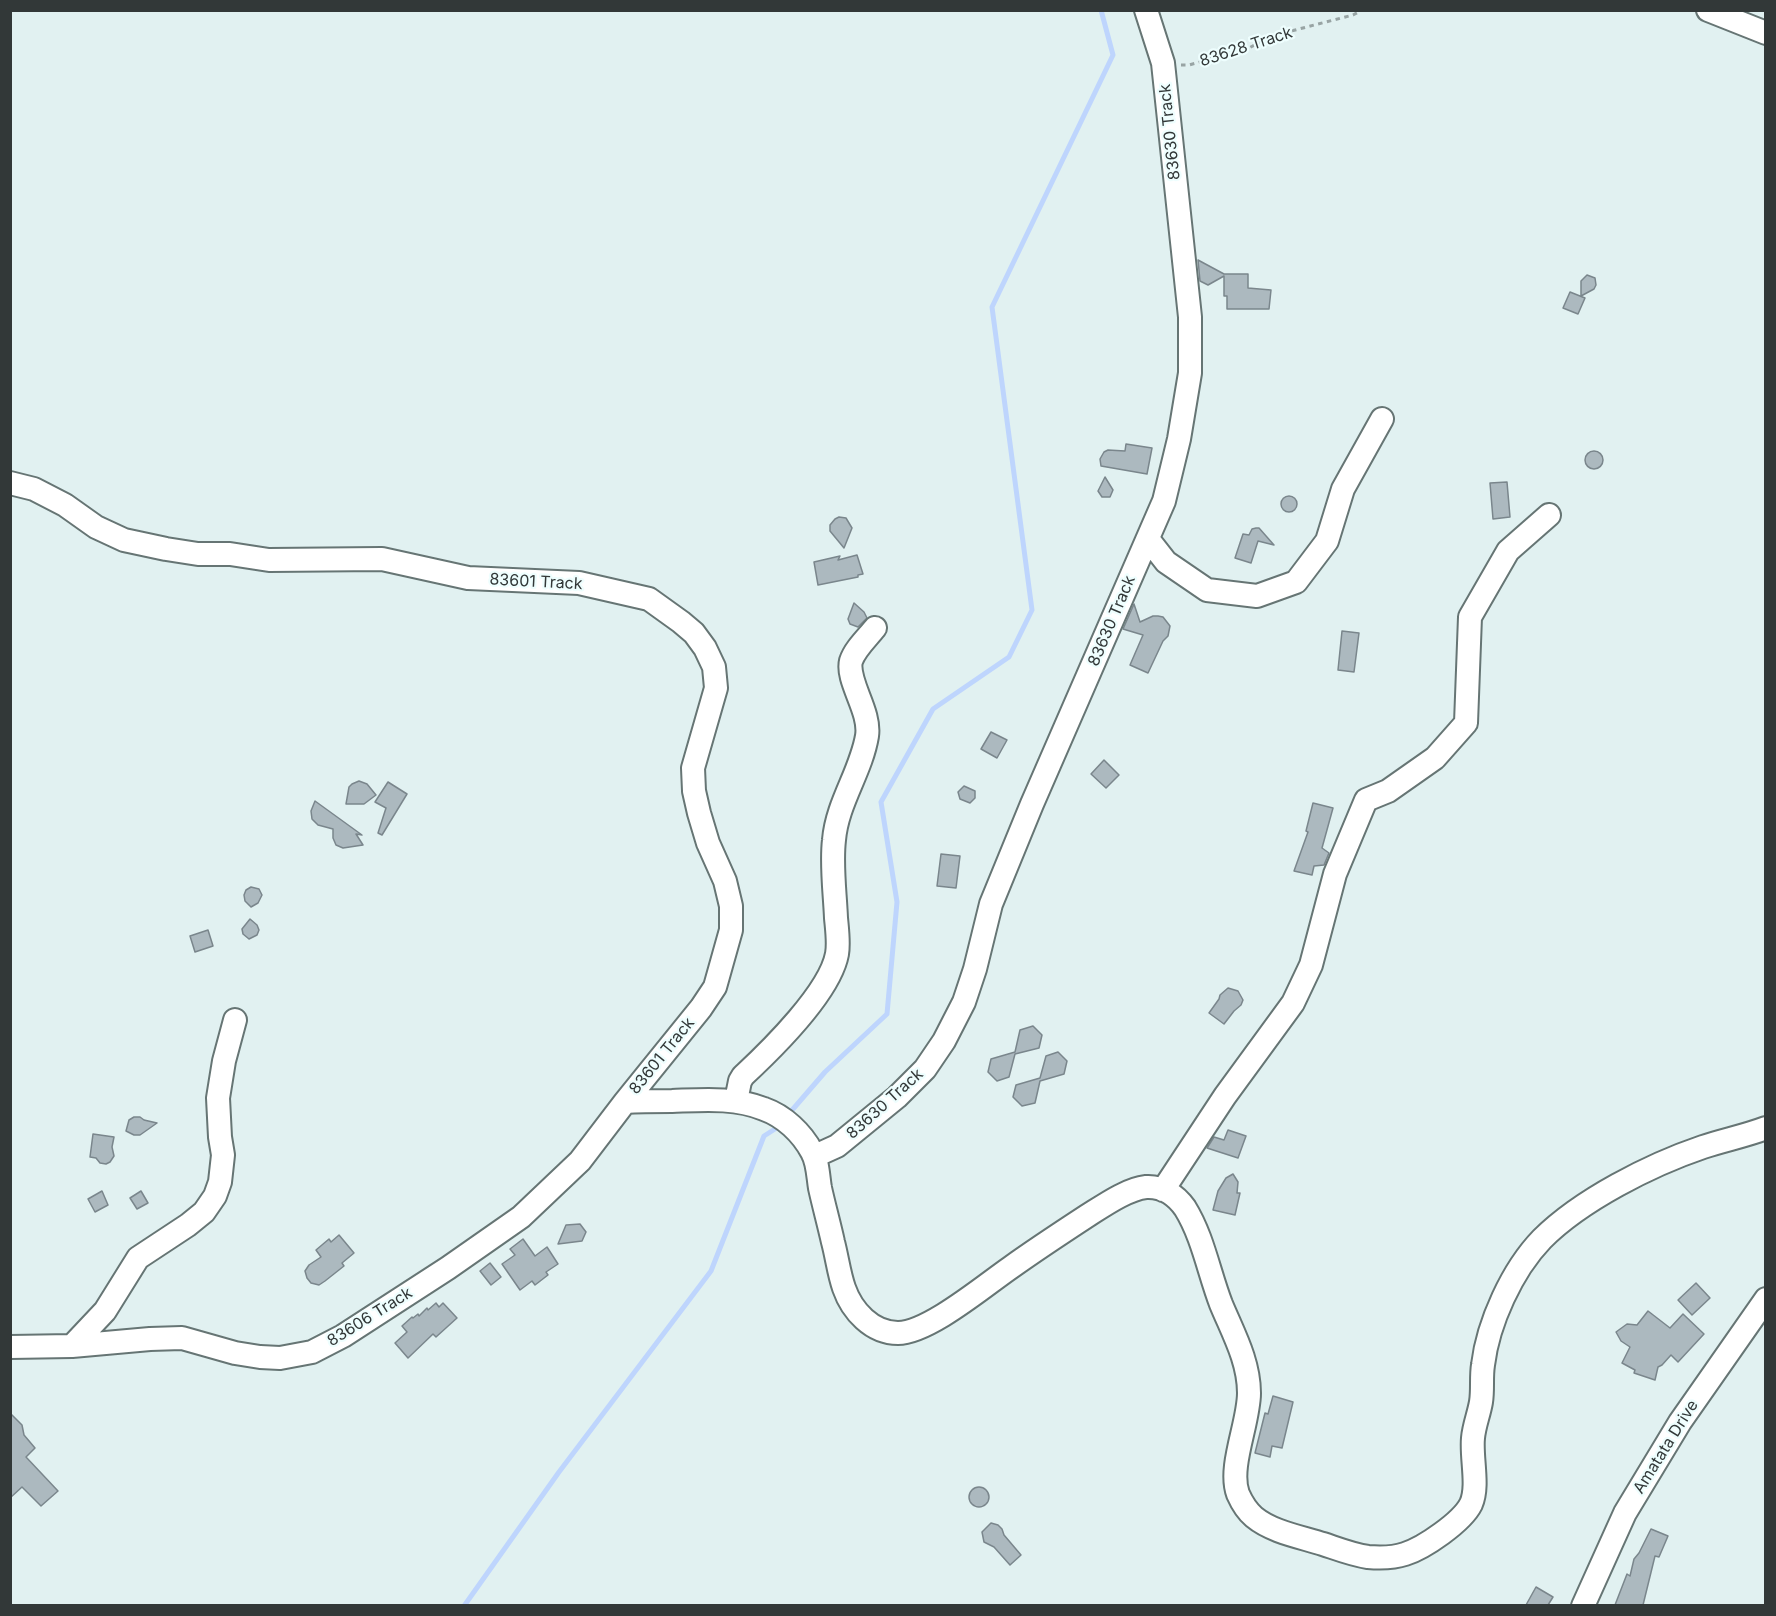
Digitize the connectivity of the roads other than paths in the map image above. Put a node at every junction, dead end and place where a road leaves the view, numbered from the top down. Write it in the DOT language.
graph roads {
  1 [pos="1146,10"];
  2 [pos="1708,10"];
  3 [pos="1766,33"];
  4 [pos="1382,419"];
  5 [pos="10,483"];
  6 [pos="1549,515"];
  7 [pos="1148,539"];
  8 [pos="875,628"];
  9 [pos="235,1020"];
  10 [pos="736,1101"];
  11 [pos="625,1102"];
  12 [pos="1766,1128"];
  13 [pos="815,1156"];
  14 [pos="1163,1190"];
  15 [pos="1766,1299"];
  16 [pos="72,1346"];
  17 [pos="10,1347"];
  18 [pos="1583,1605"];
  1 -- 7 [label="street, 83630 Track"];
  2 -- 3 [label="street"];
  4 -- 7 [label="street"];
  5 -- 11 [label="street, 83601 Track"];
  6 -- 14 [label="street"];
  7 -- 13 [label="street, 83630 Track"];
  8 -- 10 [label="street"];
  9 -- 16 [label="street"];
  10 -- 11 [label="street"];
  10 -- 13 [label="street"];
  11 -- 16 [label="street, 83606 Track"];
  12 -- 14 [label="street"];
  13 -- 14 [label="street"];
  15 -- 18 [label="street, Amatata Drive"];
  16 -- 17 [label="street, 83606 Track"];
}
